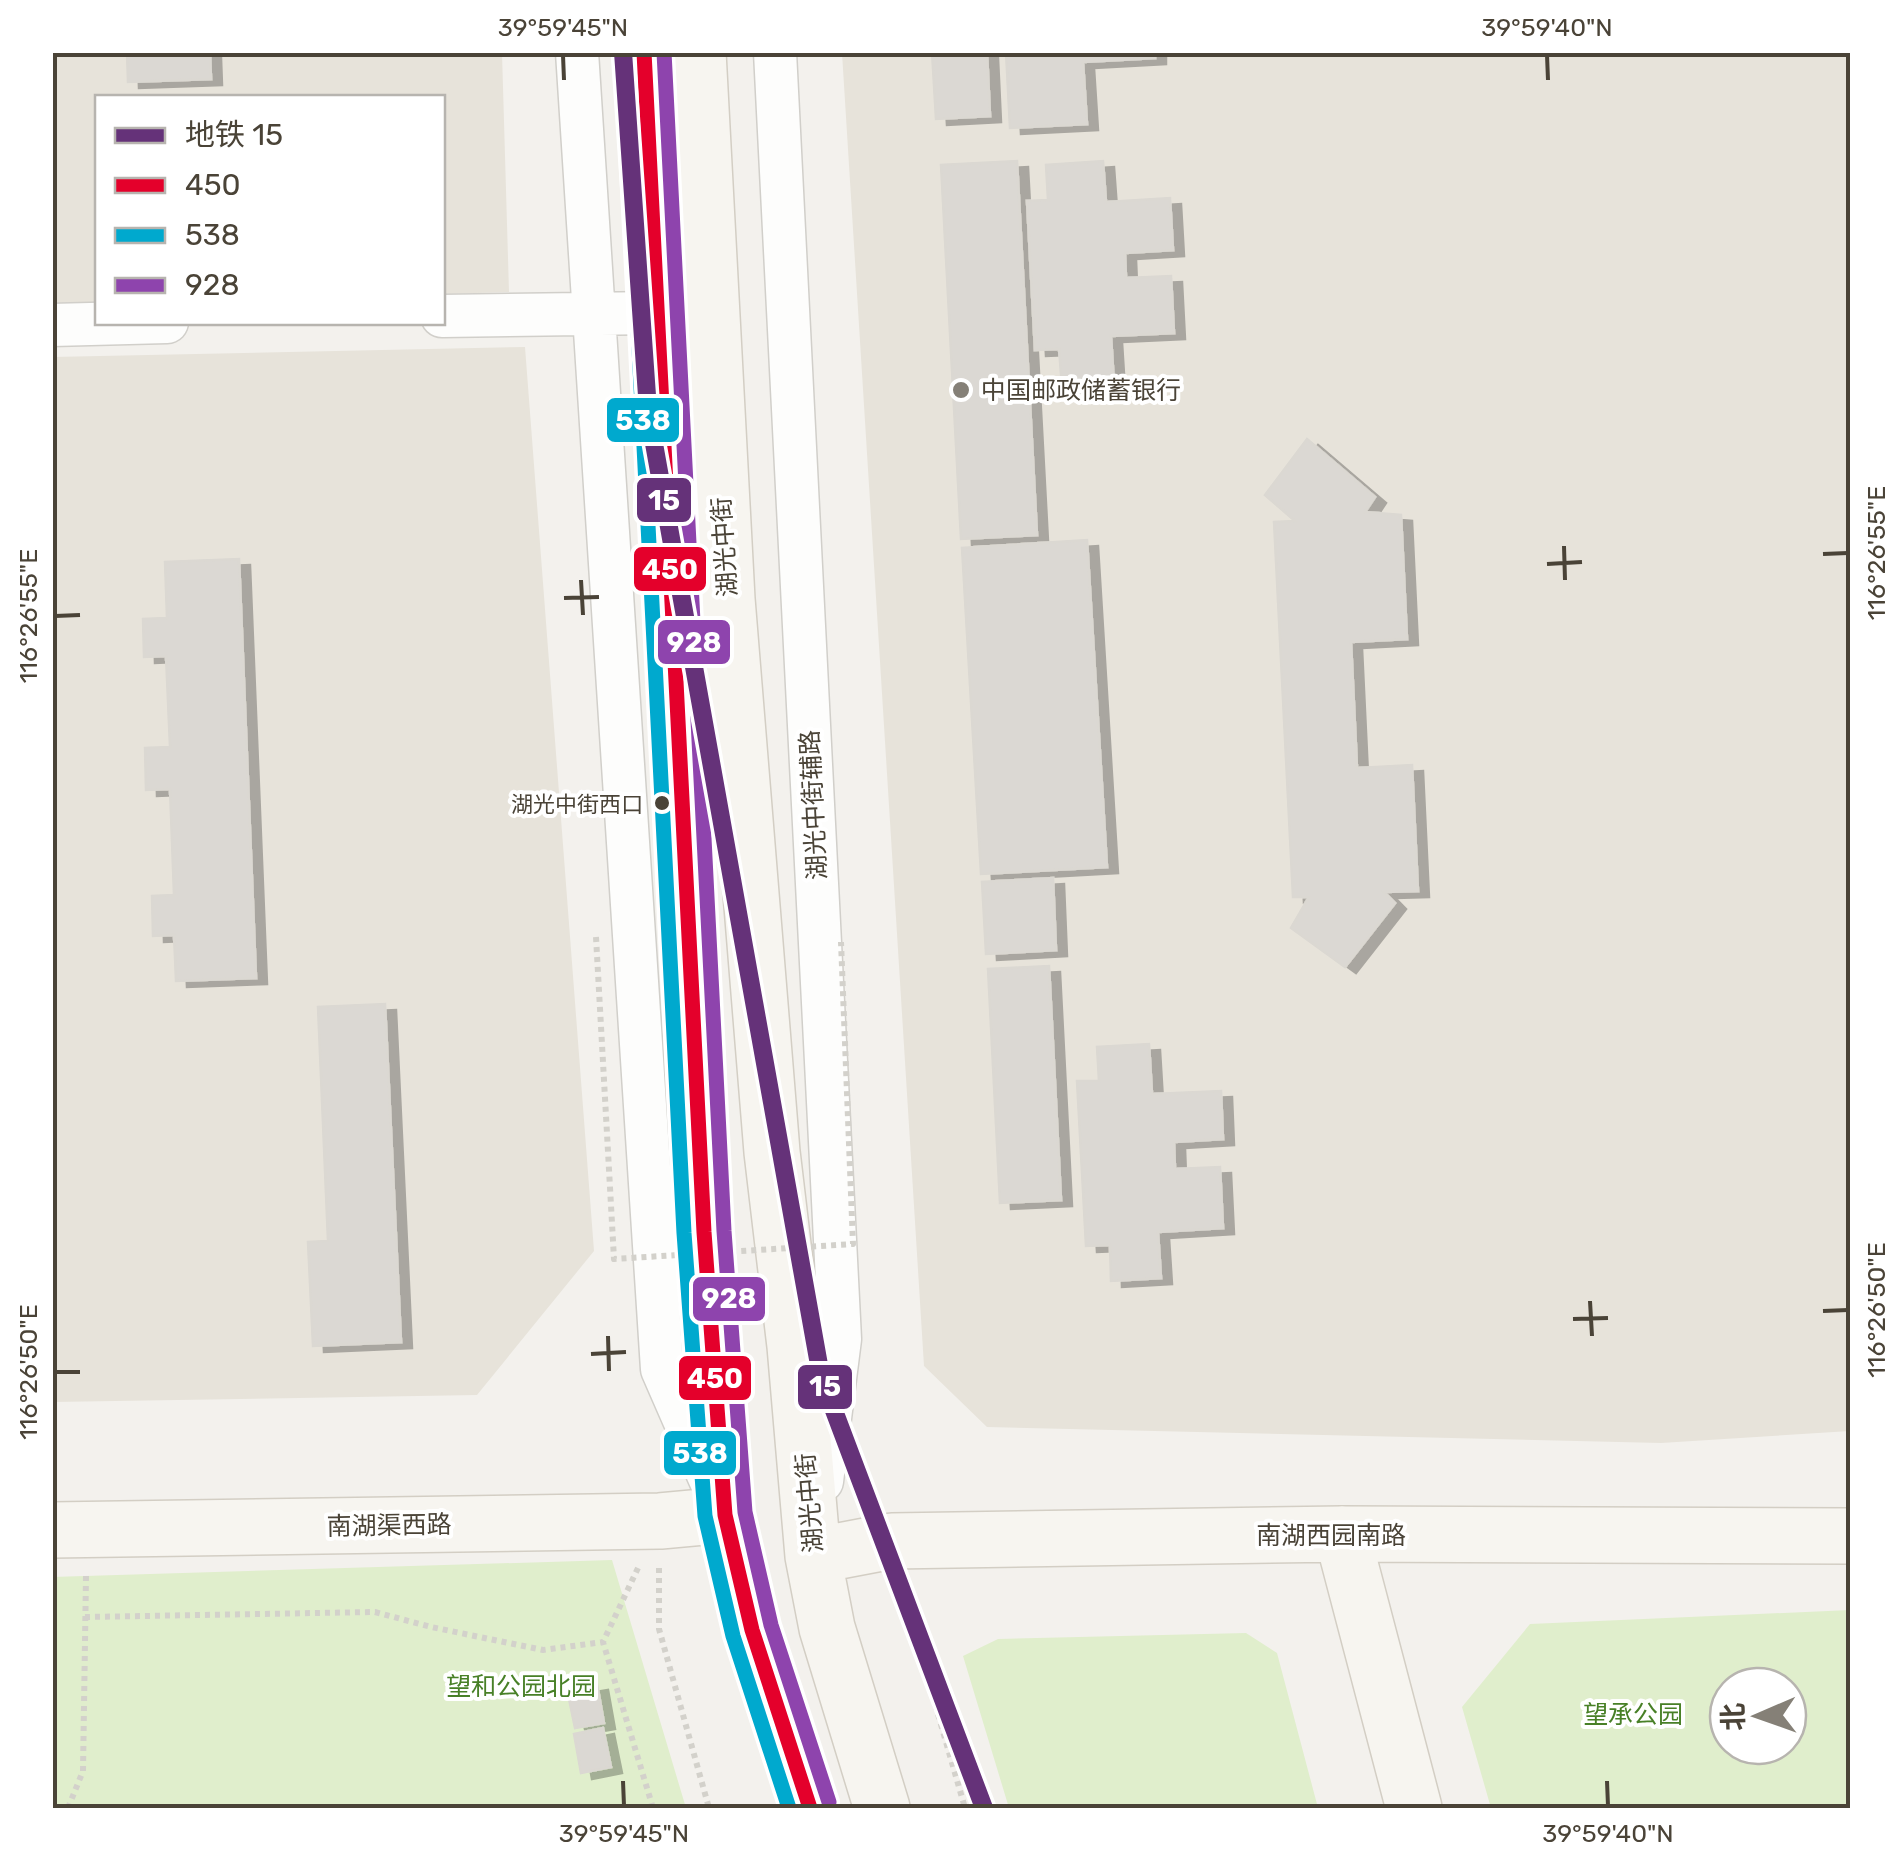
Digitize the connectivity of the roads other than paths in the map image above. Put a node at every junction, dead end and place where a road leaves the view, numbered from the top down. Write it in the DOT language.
graph roads {
  1 [pos="577,52"];
  2 [pos="644,52"];
  3 [pos="698,52"];
  4 [pos="775,52"];
  5 [pos="595,313"];
  6 [pos="655,313"];
  7 [pos="445,316"];
  8 [pos="95,324"];
  9 [pos="52,325"];
  10 [pos="726,1515"];
  11 [pos="70,1530"];
  12 [pos="1342,1534"];
  13 [pos="1850,1536"];
  14 [pos="812,1556"];
  15 [pos="810,1808"];
  16 [pos="882,1808"];
  17 [pos="1414,1808"];
  1 -- 5 [label="street"];
  2 -- 6 [label="main road"];
  3 -- 14 [label="main road, 湖光中街"];
  4 -- 14 [label="street, 湖光中街辅路"];
  5 -- 6 [label="street"];
  5 -- 7 [label="street"];
  5 -- 10 [label="street"];
  6 -- 10 [label="main road"];
  8 -- 9 [label="street"];
  10 -- 11 [label="main road, 南湖渠西路"];
  10 -- 15 [label="main road"];
  12 -- 13 [label="main road, 南湖西园南路"];
  12 -- 14 [label="main road, 南湖西园南路"];
  12 -- 17 [label="main road"];
  14 -- 16 [label="main road, 湖光中街"];
}
